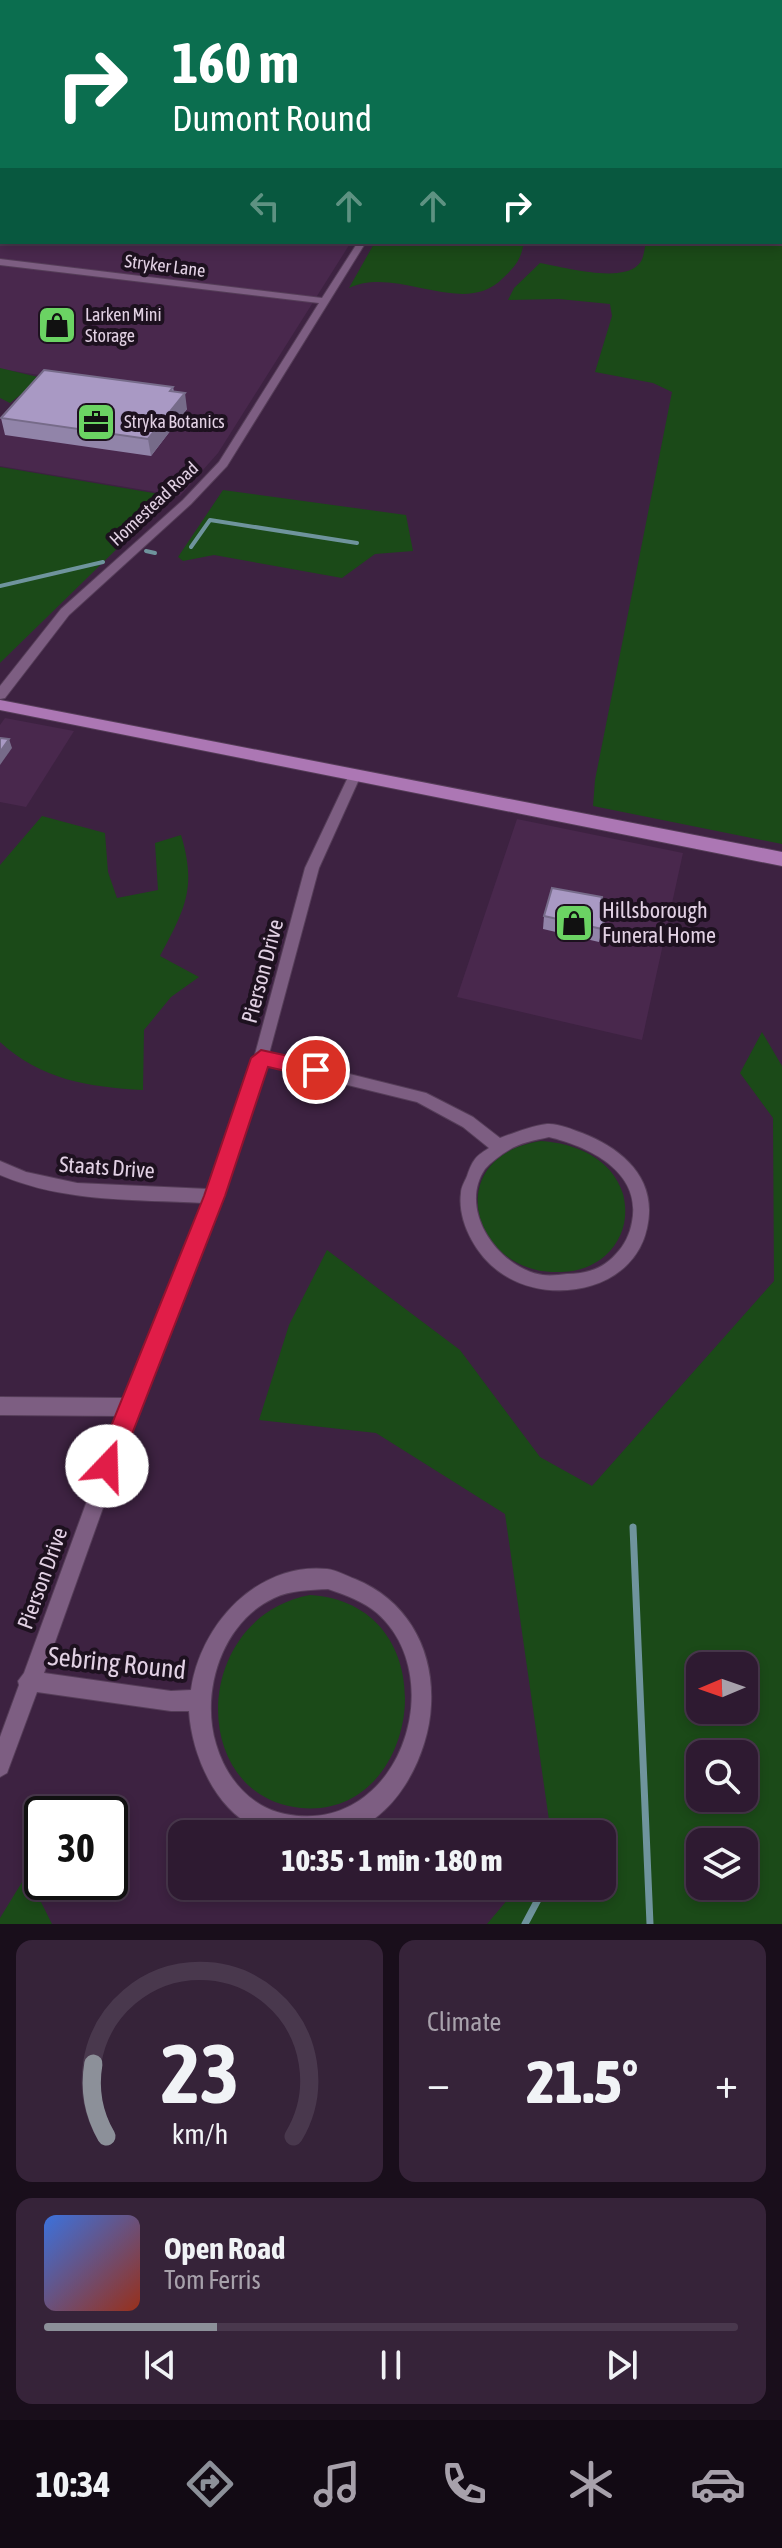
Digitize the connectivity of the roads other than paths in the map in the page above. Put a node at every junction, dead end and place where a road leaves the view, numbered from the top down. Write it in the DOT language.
graph roads {
  1 [pos="361,244"];
  2 [pos="0,262"];
  3 [pos="326,301"];
  4 [pos="0,695"];
  5 [pos="0,705"];
  6 [pos="355,775"];
  7 [pos="782,859"];
  8 [pos="261,1058"];
  9 [pos="497,1145"];
  10 [pos="0,1168"];
  11 [pos="214,1196"];
  12 [pos="0,1406"];
  13 [pos="130,1407"];
  14 [pos="28,1681"];
  15 [pos="200,1700"];
  16 [pos="0,1766"];
  1 -- 3 [label="street, Homestead Road"];
  2 -- 3 [label="street, Stryker Lane"];
  3 -- 4 [label="street, Homestead Road"];
  5 -- 6 [label="main road"];
  6 -- 7 [label="main road"];
  6 -- 8 [label="street, Pierson Drive"];
  8 -- 9 [label="street"];
  8 -- 11 [label="street, Pierson Drive"];
  9 -- 9 [label="street"];
  10 -- 11 [label="street, Staats Drive"];
  11 -- 13 [label="street, Pierson Drive"];
  12 -- 13 [label="street"];
  13 -- 14 [label="street, Pierson Drive"];
  14 -- 15 [label="street, Sebring Round"];
  14 -- 16 [label="street, Pierson Drive"];
  15 -- 15 [label="street, Sebring Round"];
}
